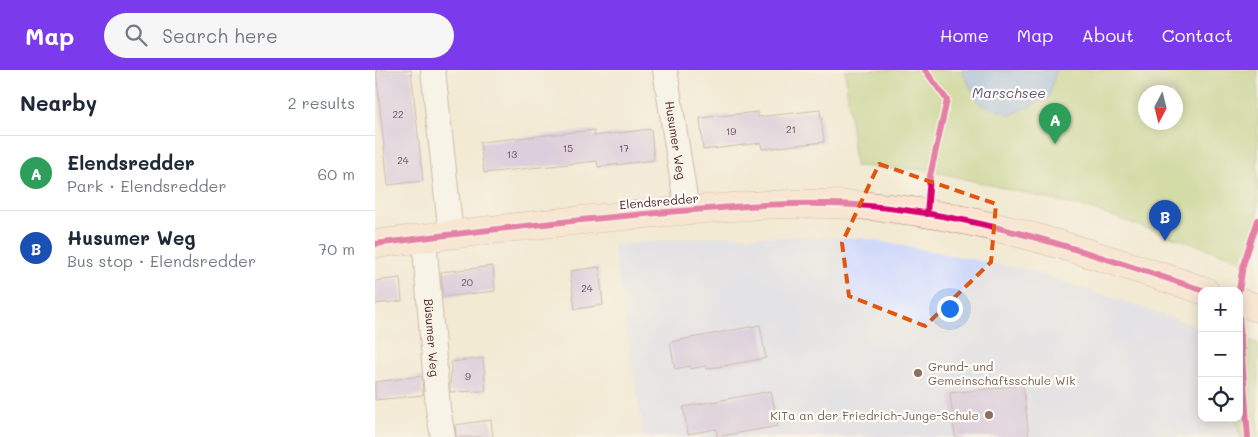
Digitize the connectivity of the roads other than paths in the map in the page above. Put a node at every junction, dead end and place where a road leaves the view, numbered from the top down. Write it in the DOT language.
graph roads {
  1 [pos="433,70"];
  2 [pos="665,70"];
  3 [pos="687,210"];
  4 [pos="451,235"];
  5 [pos="424,238"];
  6 [pos="375,244"];
  7 [pos="1198,289"];
  8 [pos="1243,303"];
  9 [pos="1258,308"];
  10 [pos="443,437"];
  1 -- 4 [label="street"];
  2 -- 3 [label="street, Husumer Weg"];
  3 -- 4 [label="main road, Elendsredder"];
  3 -- 7 [label="main road, Elendsredder"];
  4 -- 5 [label="main road, Elendsredder"];
  5 -- 6 [label="main road, Elendsredder"];
  5 -- 10 [label="street, Büsumer Weg"];
  8 -- 9 [label="main road"];
}
